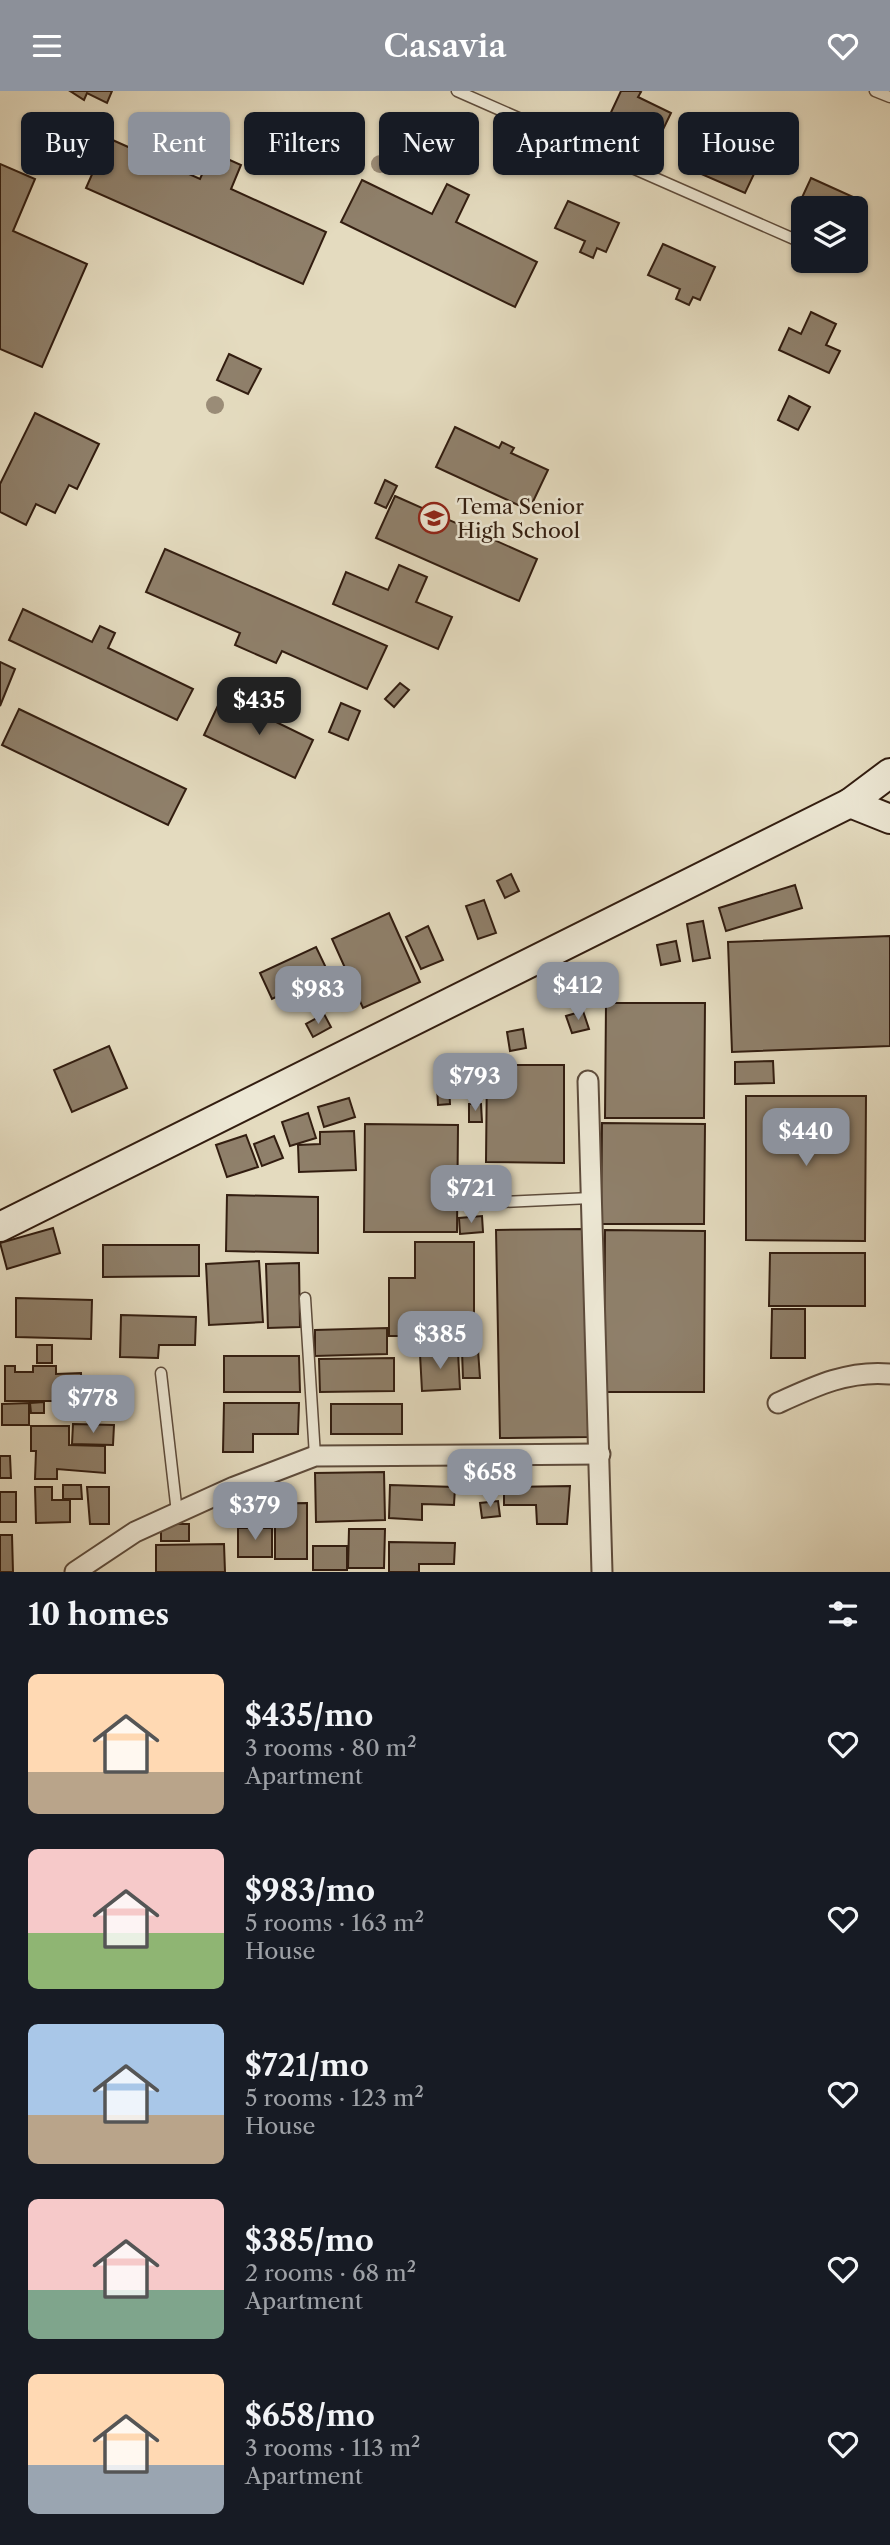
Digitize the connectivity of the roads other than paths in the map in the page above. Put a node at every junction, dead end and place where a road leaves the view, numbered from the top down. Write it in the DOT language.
graph roads {
  1 [pos="457,91"];
  2 [pos="875,91"];
  3 [pos="890,97"];
  4 [pos="791,238"];
  5 [pos="890,773"];
  6 [pos="850,803"];
  7 [pos="890,819"];
  8 [pos="588,1081"];
  9 [pos="592,1198"];
  10 [pos="500,1202"];
  11 [pos="0,1227"];
  12 [pos="305,1299"];
  13 [pos="161,1373"];
  14 [pos="890,1374"];
  15 [pos="778,1403"];
  16 [pos="600,1454"];
  17 [pos="315,1456"];
  18 [pos="177,1513"];
  19 [pos="75,1572"];
  20 [pos="602,1572"];
  1 -- 4 [label="lane"];
  2 -- 3 [label="lane"];
  5 -- 6 [label="main road"];
  6 -- 7 [label="main road"];
  6 -- 11 [label="main road"];
  8 -- 9 [label="street"];
  9 -- 10 [label="lane"];
  9 -- 16 [label="street"];
  12 -- 17 [label="lane"];
  13 -- 18 [label="lane"];
  14 -- 15 [label="street"];
  16 -- 17 [label="street"];
  16 -- 20 [label="street"];
  17 -- 18 [label="street"];
  18 -- 19 [label="street"];
}
